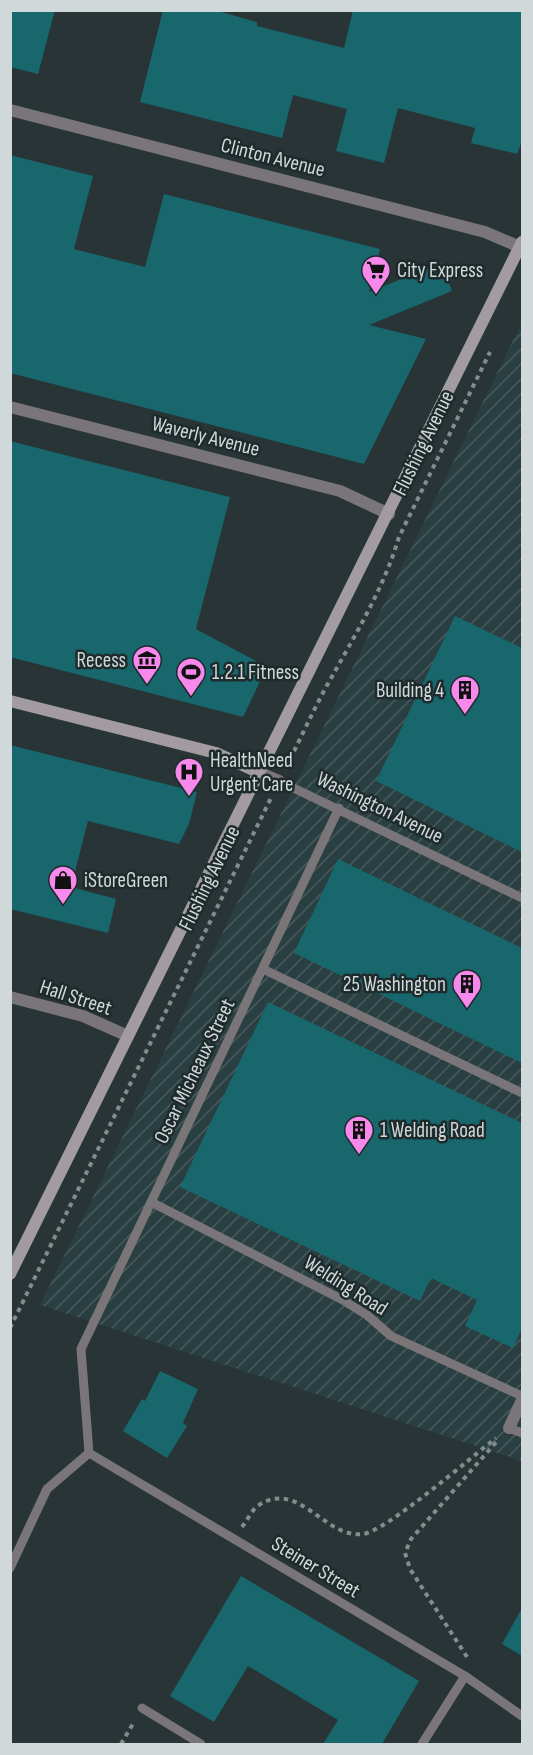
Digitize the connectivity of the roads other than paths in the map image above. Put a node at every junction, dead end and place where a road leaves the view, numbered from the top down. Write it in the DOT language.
graph roads {
  1 [pos="10,110"];
  2 [pos="522,246"];
  3 [pos="10,406"];
  4 [pos="389,514"];
  5 [pos="10,701"];
  6 [pos="258,772"];
  7 [pos="279,781"];
  8 [pos="339,808"];
  9 [pos="522,898"];
  10 [pos="263,969"];
  11 [pos="10,997"];
  12 [pos="128,1036"];
  13 [pos="522,1093"];
  14 [pos="151,1202"];
  15 [pos="10,1274"];
  16 [pos="522,1398"];
  17 [pos="508,1428"];
  18 [pos="522,1433"];
  19 [pos="89,1453"];
  20 [pos="10,1568"];
  21 [pos="465,1676"];
  22 [pos="142,1708"];
  23 [pos="522,1716"];
  24 [pos="201,1744"];
  25 [pos="422,1744"];
  1 -- 2 [label="street, Clinton Avenue"];
  2 -- 4 [label="main road, Flushing Avenue"];
  3 -- 4 [label="street, Waverly Avenue"];
  4 -- 6 [label="main road, Flushing Avenue"];
  5 -- 6 [label="main road, Washington Avenue"];
  6 -- 7 [label="street, Washington Avenue"];
  6 -- 12 [label="main road, Flushing Avenue"];
  7 -- 8 [label="lane, Washington Avenue"];
  8 -- 9 [label="lane, Washington Avenue"];
  8 -- 10 [label="lane, Oscar Micheaux Street"];
  10 -- 13 [label="lane"];
  10 -- 14 [label="lane, Oscar Micheaux Street"];
  11 -- 12 [label="street, Hall Street"];
  12 -- 15 [label="main road, Flushing Avenue"];
  14 -- 16 [label="lane, Welding Road"];
  14 -- 19 [label="lane, Oscar Micheaux Street"];
  16 -- 17 [label="street"];
  17 -- 18 [label="lane"];
  19 -- 20 [label="lane"];
  19 -- 21 [label="lane, Steiner Street"];
  21 -- 23 [label="lane, Steiner Street"];
  21 -- 25 [label="lane"];
  22 -- 24 [label="lane"];
}
